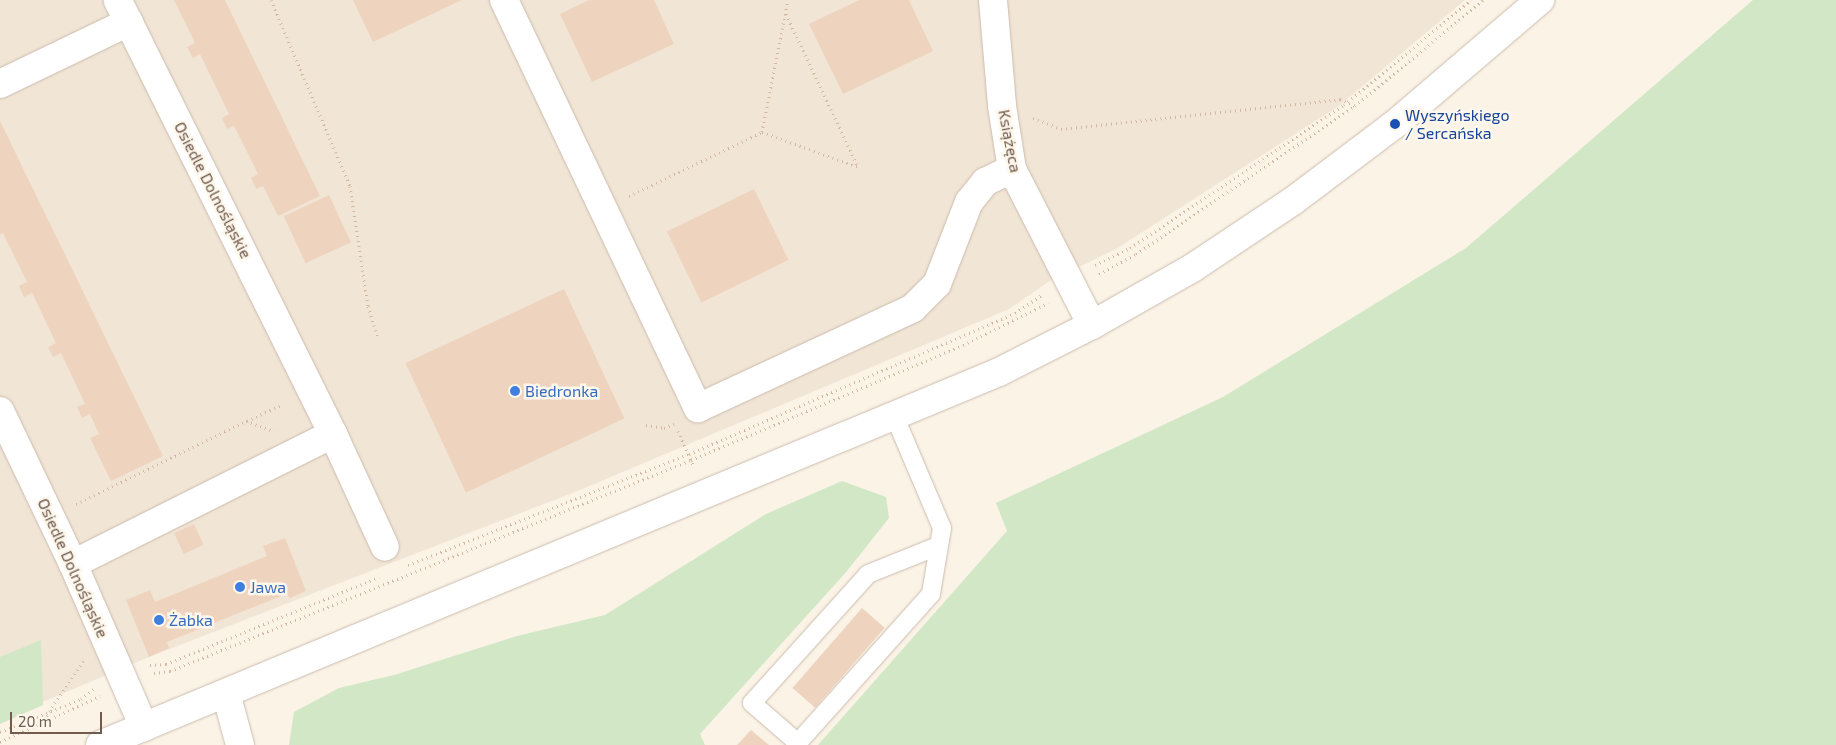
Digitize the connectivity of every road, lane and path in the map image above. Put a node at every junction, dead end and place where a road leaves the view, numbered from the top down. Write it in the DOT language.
graph roads {
  1 [pos="271,0"];
  2 [pos="504,0"];
  3 [pos="788,0"];
  4 [pos="993,0"];
  5 [pos="1471,0"];
  6 [pos="1482,0"];
  7 [pos="1540,0"];
  8 [pos="124,11"];
  9 [pos="786,14"];
  10 [pos="0,84"];
  11 [pos="1348,102"];
  12 [pos="1002,106"];
  13 [pos="1355,106"];
  14 [pos="762,132"];
  15 [pos="1012,169"];
  16 [pos="604,209"];
  17 [pos="1092,267"];
  18 [pos="1094,277"];
  19 [pos="1046,292"];
  20 [pos="1052,300"];
  21 [pos="1092,325"];
  22 [pos="377,336"];
  23 [pos="282,405"];
  24 [pos="698,408"];
  25 [pos="0,411"];
  26 [pos="894,416"];
  27 [pos="246,421"];
  28 [pos="675,424"];
  29 [pos="646,425"];
  30 [pos="322,439"];
  31 [pos="689,454"];
  32 [pos="691,460"];
  33 [pos="696,472"];
  34 [pos="50,516"];
  35 [pos="938,546"];
  36 [pos="385,547"];
  37 [pos="73,564"];
  38 [pos="401,568"];
  39 [pos="382,576"];
  40 [pos="102,631"];
  41 [pos="146,666"];
  42 [pos="149,674"];
  43 [pos="100,684"];
  44 [pos="109,690"];
  45 [pos="226,693"];
  46 [pos="49,712"];
  47 [pos="41,725"];
  48 [pos="144,727"];
  49 [pos="0,732"];
  50 [pos="0,742"];
  51 [pos="100,745"];
  52 [pos="240,745"];
  1 -- 22 [label="path"];
  2 -- 16 [label="street"];
  3 -- 9 [label="path"];
  4 -- 12 [label="street, Książęca"];
  5 -- 11 [label="path"];
  6 -- 13 [label="path"];
  7 -- 21 [label="street"];
  8 -- 10 [label="street"];
  8 -- 30 [label="street, Osiedle Dolnośląskie"];
  9 -- 14 [label="path"];
  9 -- 14 [label="path"];
  11 -- 12 [label="path"];
  11 -- 13 [label="path"];
  11 -- 17 [label="path"];
  12 -- 15 [label="street, Książęca"];
  13 -- 18 [label="path"];
  14 -- 16 [label="path"];
  15 -- 21 [label="street, Książęca"];
  15 -- 24 [label="street"];
  16 -- 24 [label="street"];
  19 -- 31 [label="path"];
  20 -- 32 [label="path"];
  21 -- 26 [label="street"];
  23 -- 27 [label="path"];
  24 -- 28 [label="path"];
  25 -- 34 [label="street, Osiedle Dolnośląskie"];
  26 -- 35 [label="lane"];
  26 -- 45 [label="street"];
  27 -- 30 [label="path"];
  27 -- 34 [label="path"];
  28 -- 29 [label="path"];
  28 -- 31 [label="path"];
  30 -- 36 [label="street, Osiedle Dolnośląskie"];
  30 -- 37 [label="street"];
  31 -- 32 [label="path"];
  31 -- 38 [label="path"];
  32 -- 33 [label="path"];
  32 -- 42 [label="path"];
  34 -- 37 [label="street, Osiedle Dolnośląskie"];
  35 -- 35 [label="lane"];
  37 -- 40 [label="street, Osiedle Dolnośląskie"];
  39 -- 41 [label="path"];
  40 -- 46 [label="path"];
  40 -- 48 [label="street, Osiedle Dolnośląskie"];
  43 -- 46 [label="path"];
  44 -- 47 [label="path"];
  45 -- 48 [label="street"];
  45 -- 52 [label="street"];
  46 -- 47 [label="path"];
  46 -- 49 [label="path"];
  47 -- 50 [label="path"];
  48 -- 51 [label="street"];
}
